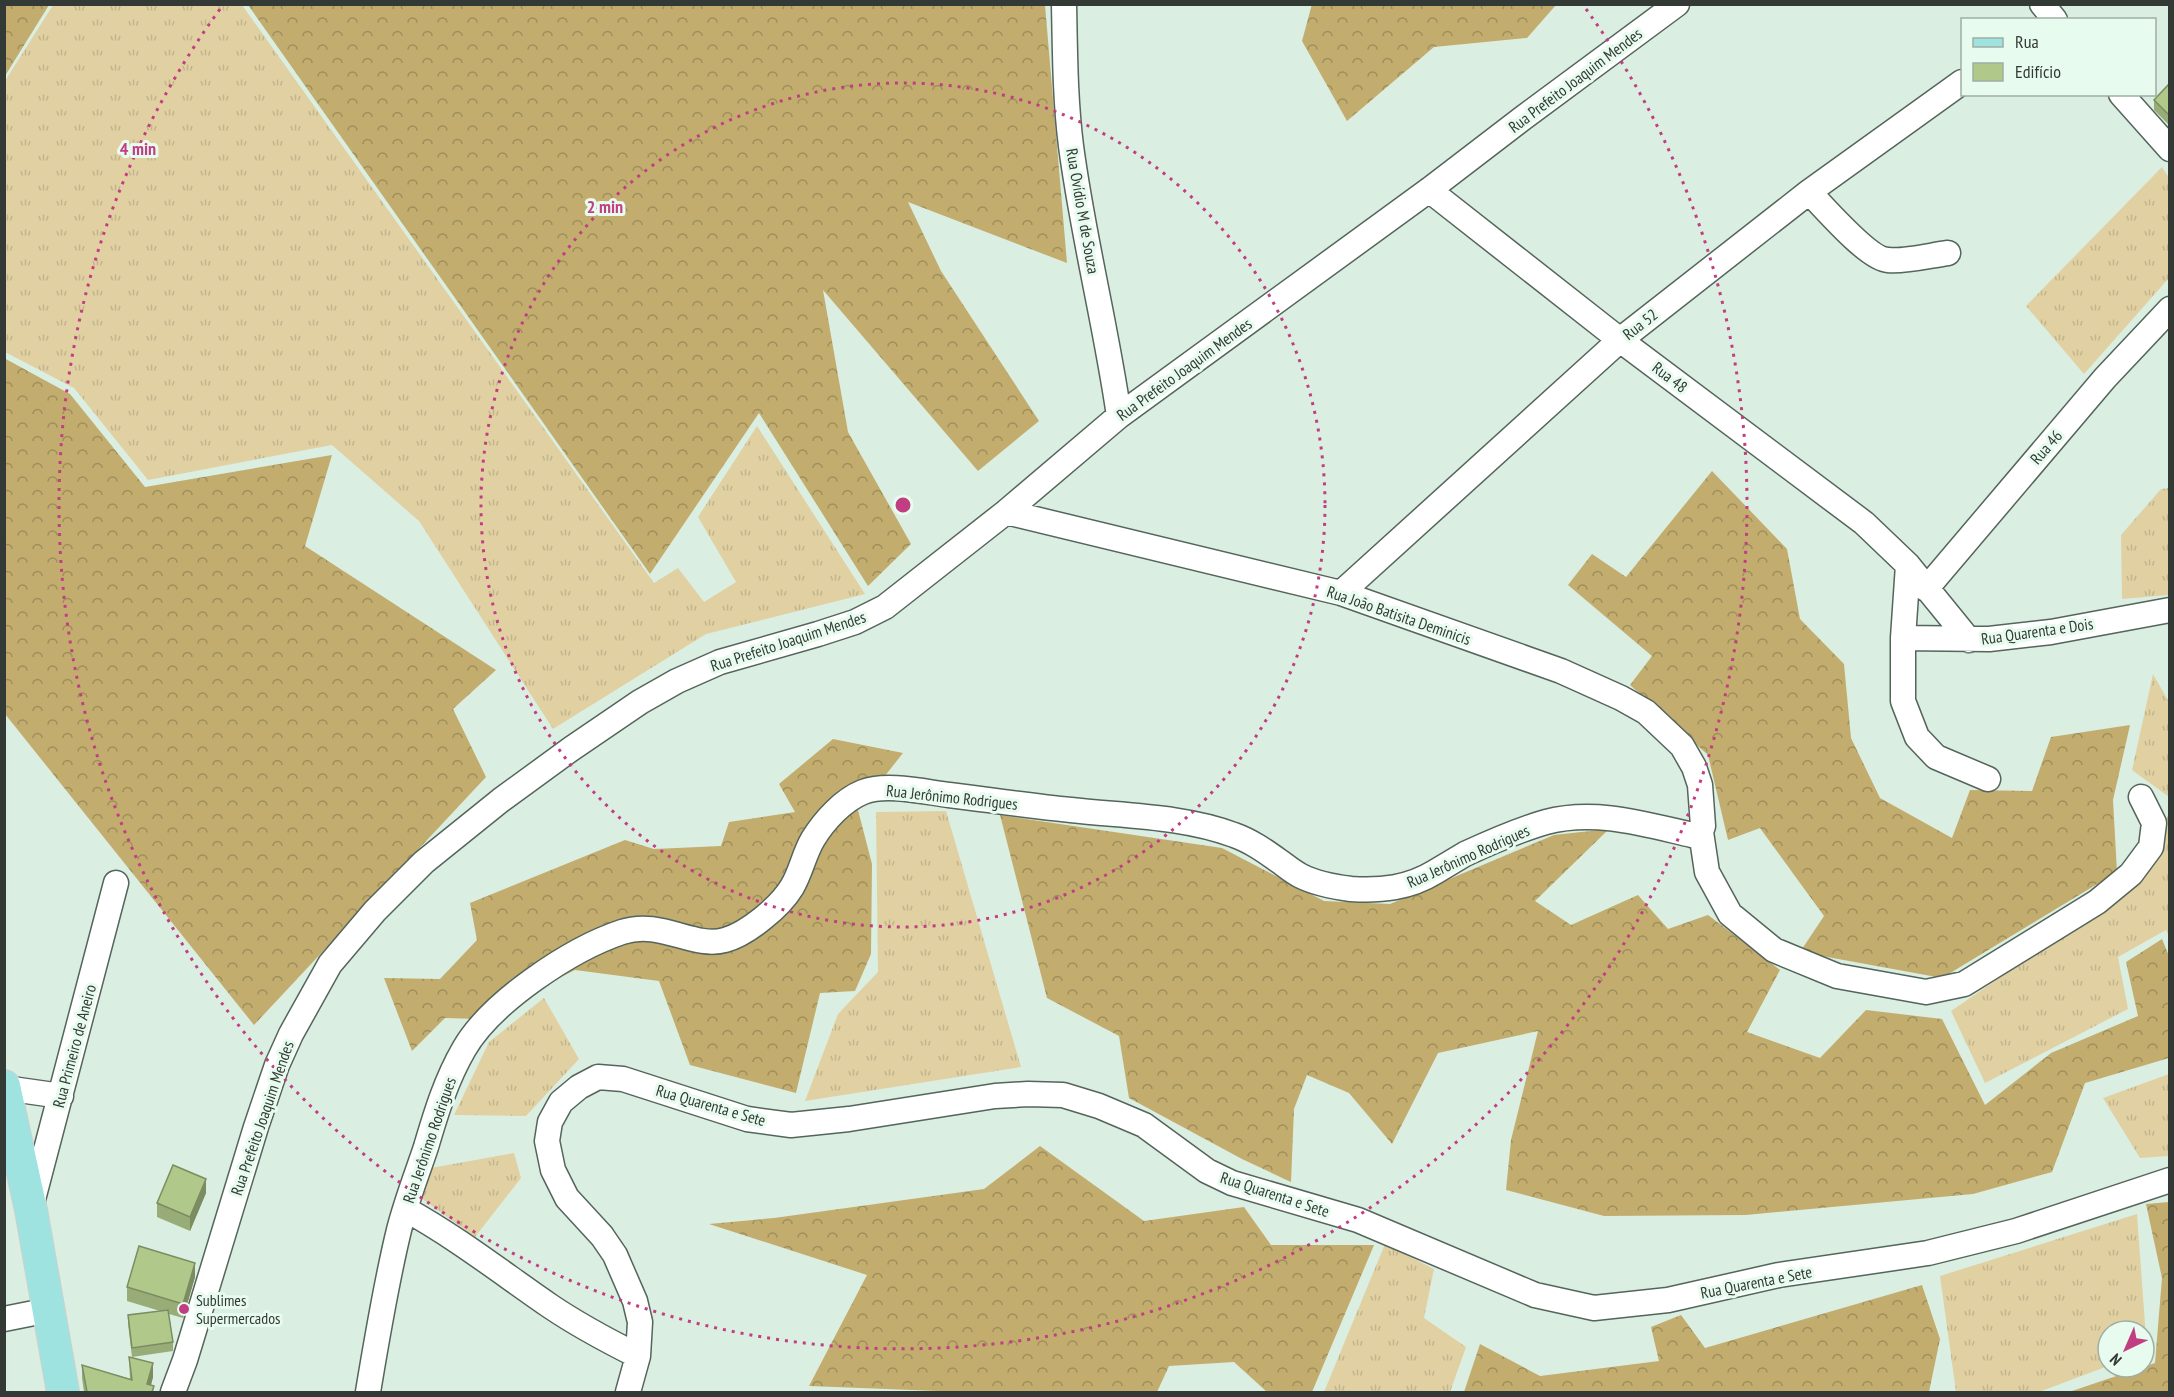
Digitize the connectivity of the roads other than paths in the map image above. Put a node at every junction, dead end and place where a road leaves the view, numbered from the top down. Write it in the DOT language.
graph roads {
  1 [pos="1064,4"];
  2 [pos="1677,4"];
  3 [pos="2042,4"];
  4 [pos="2054,18"];
  5 [pos="1961,83"];
  6 [pos="2123,96"];
  7 [pos="2169,149"];
  8 [pos="1429,190"];
  9 [pos="1809,192"];
  10 [pos="1948,253"];
  11 [pos="2169,309"];
  12 [pos="1620,340"];
  13 [pos="1119,416"];
  14 [pos="1006,512"];
  15 [pos="1908,566"];
  16 [pos="1926,589"];
  17 [pos="1341,593"];
  18 [pos="2169,610"];
  19 [pos="1903,638"];
  20 [pos="1969,640"];
  21 [pos="1988,779"];
  22 [pos="2141,797"];
  23 [pos="1701,832"];
  24 [pos="116,883"];
  25 [pos="61,1096"];
  26 [pos="6,1102"];
  27 [pos="2169,1180"];
  28 [pos="405,1209"];
  29 [pos="31,1210"];
  30 [pos="49,1310"];
  31 [pos="4,1319"];
  32 [pos="638,1356"];
  33 [pos="63,1392"];
  34 [pos="173,1392"];
  35 [pos="368,1392"];
  36 [pos="628,1392"];
  1 -- 13 [label="street, Rua Ovídio M de Souza"];
  2 -- 8 [label="street, Rua Prefeito Joaquim Mendes"];
  3 -- 4 [label="street"];
  5 -- 9 [label="street, Rua 52"];
  6 -- 7 [label="street"];
  8 -- 12 [label="street, Rua 48"];
  8 -- 13 [label="street, Rua Prefeito Joaquim Mendes"];
  9 -- 10 [label="street"];
  9 -- 12 [label="street, Rua 52"];
  11 -- 16 [label="street, Rua 46"];
  12 -- 15 [label="street, Rua 48"];
  12 -- 17 [label="street, Rua 52"];
  13 -- 14 [label="street, Rua Prefeito Joaquim Mendes"];
  14 -- 17 [label="street, Rua João Batisita Deminicis"];
  14 -- 34 [label="street, Rua Prefeito Joaquim Mendes"];
  15 -- 16 [label="street, Rua 48"];
  15 -- 19 [label="street"];
  16 -- 20 [label="street, Rua 48"];
  17 -- 23 [label="street, Rua João Batisita Deminicis"];
  18 -- 20 [label="street, Rua Quarenta e Dois"];
  19 -- 20 [label="street, Rua Quarenta e Dois"];
  19 -- 21 [label="street"];
  22 -- 23 [label="street, Rua João Batisita Deminicis"];
  23 -- 28 [label="street, Rua Jerônimo Rodrigues"];
  24 -- 25 [label="street, Rua Primeiro de Aneiro"];
  25 -- 26 [label="street"];
  25 -- 29 [label="street, Rua Primeiro de Aneiro"];
  26 -- 29 [label="main road"];
  27 -- 32 [label="street, Rua Quarenta e Sete"];
  28 -- 32 [label="street"];
  28 -- 35 [label="street, Rua Jerônimo Rodrigues"];
  29 -- 30 [label="main road"];
  30 -- 31 [label="street"];
  30 -- 33 [label="main road"];
  32 -- 36 [label="street, Rua Quarenta e Sete"];
}
